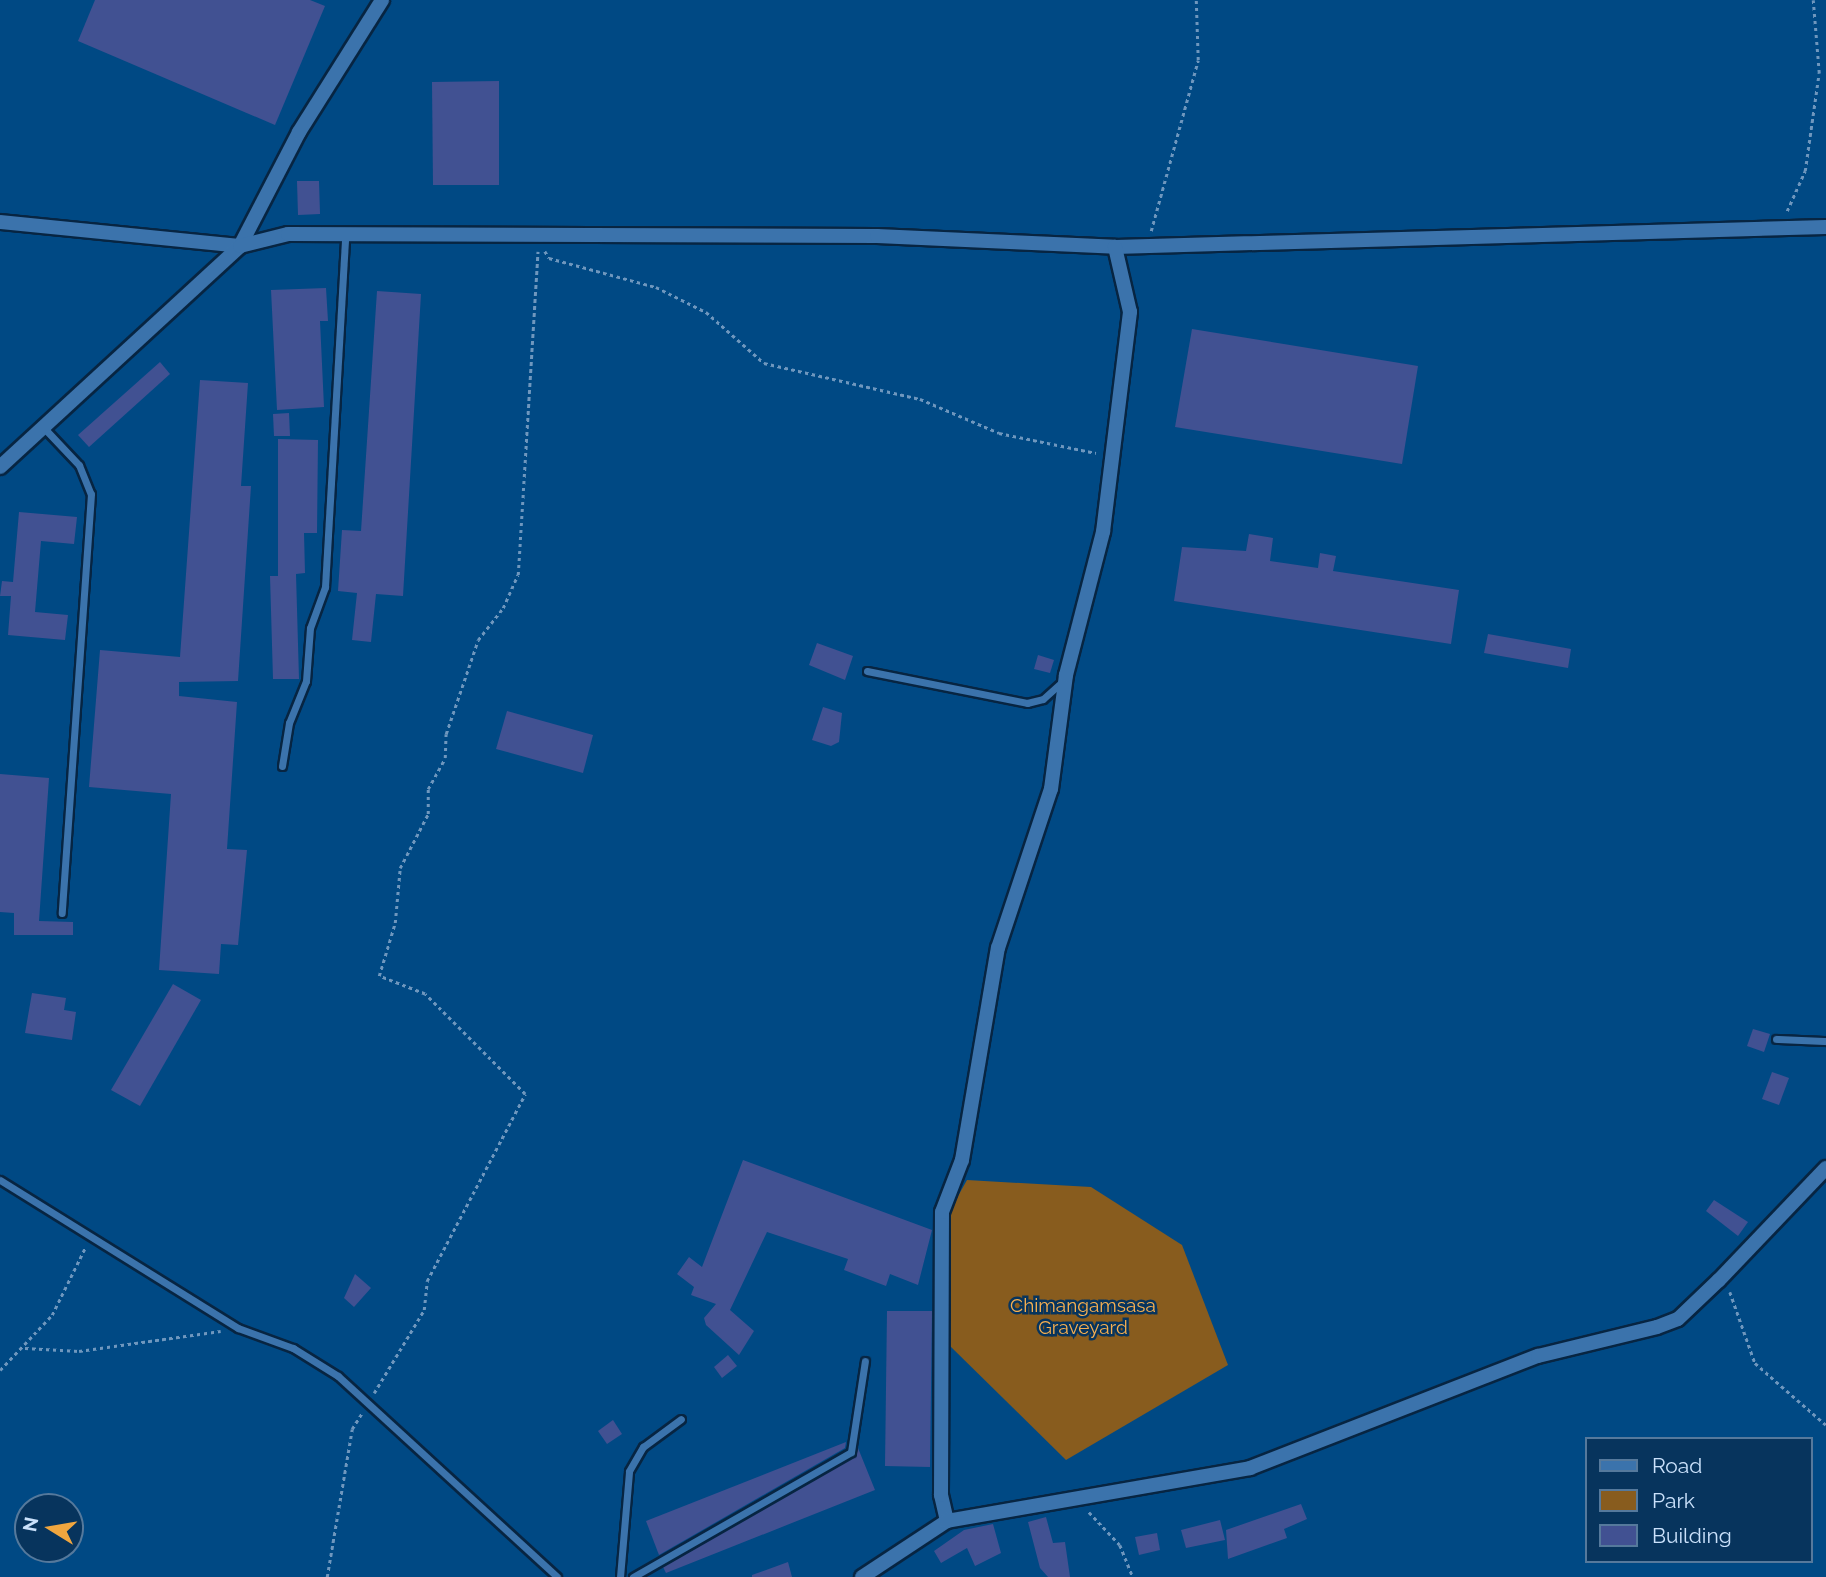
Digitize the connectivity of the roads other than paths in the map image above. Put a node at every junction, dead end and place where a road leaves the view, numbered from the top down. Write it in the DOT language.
graph roads {
  1 [pos="382,0"];
  2 [pos="0,222"];
  3 [pos="1826,227"];
  4 [pos="345,234"];
  5 [pos="240,246"];
  6 [pos="1115,247"];
  7 [pos="44,428"];
  8 [pos="0,467"];
  9 [pos="867,671"];
  10 [pos="1066,675"];
  11 [pos="282,766"];
  12 [pos="62,913"];
  13 [pos="1776,1039"];
  14 [pos="1826,1041"];
  15 [pos="1826,1168"];
  16 [pos="0,1180"];
  17 [pos="865,1361"];
  18 [pos="681,1419"];
  19 [pos="947,1521"];
  20 [pos="556,1577"];
  21 [pos="620,1577"];
  22 [pos="633,1577"];
  23 [pos="862,1577"];
  1 -- 5 [label="street"];
  2 -- 5 [label="street"];
  3 -- 6 [label="street"];
  4 -- 5 [label="street"];
  4 -- 6 [label="street"];
  4 -- 11 [label="lane"];
  5 -- 7 [label="street"];
  6 -- 10 [label="street"];
  7 -- 8 [label="street"];
  7 -- 12 [label="lane"];
  9 -- 10 [label="lane"];
  10 -- 19 [label="street"];
  13 -- 14 [label="lane"];
  15 -- 19 [label="street"];
  16 -- 20 [label="lane"];
  17 -- 22 [label="lane"];
  18 -- 21 [label="lane"];
  19 -- 23 [label="street"];
}
